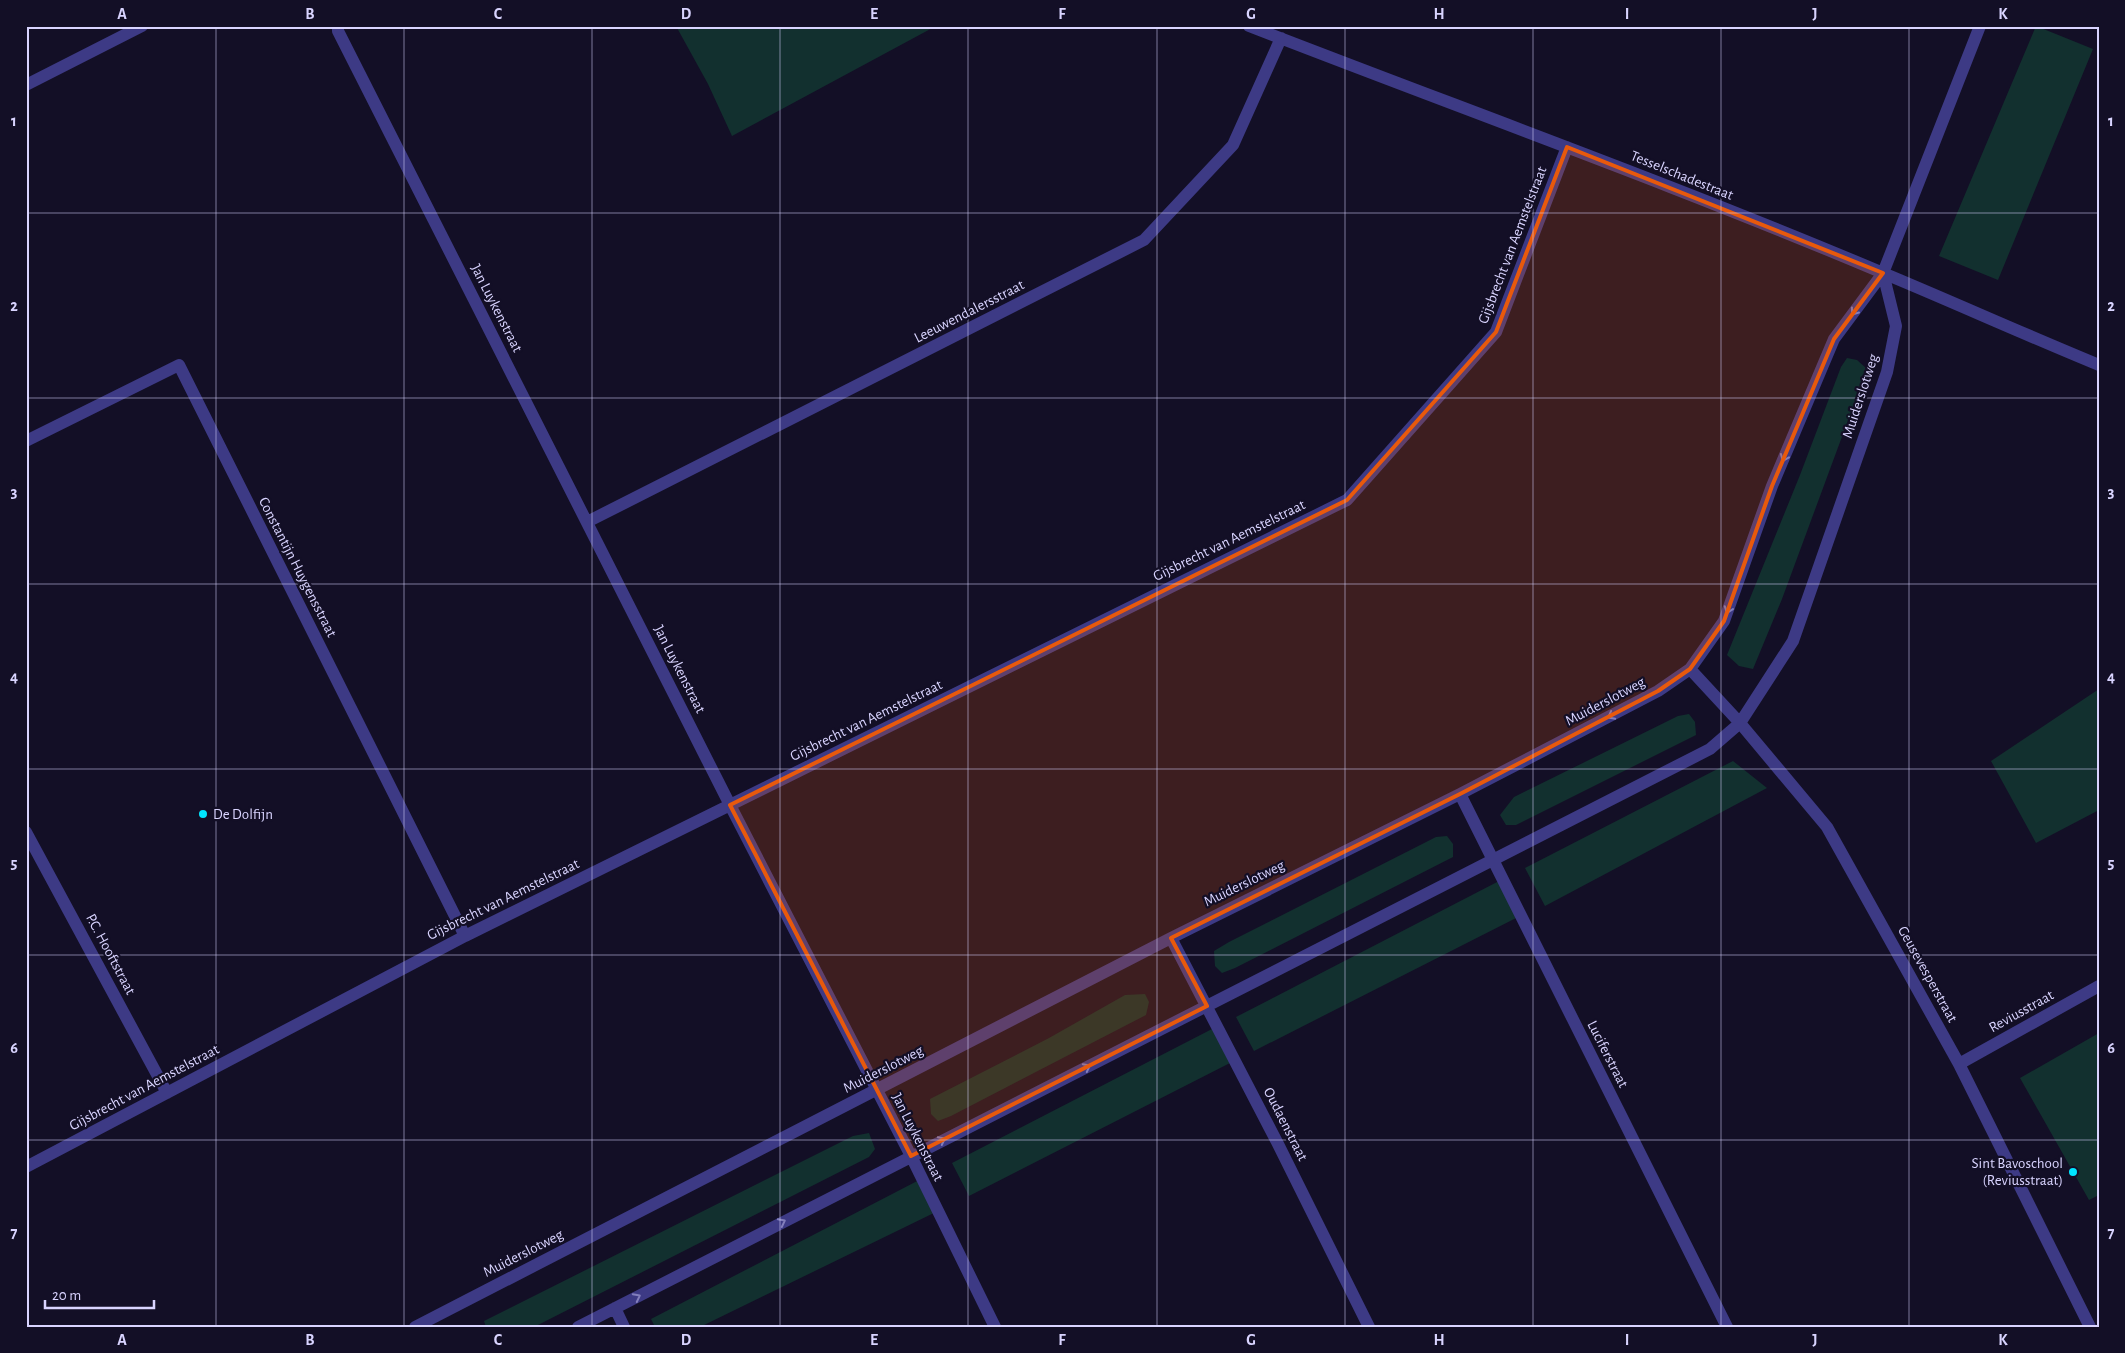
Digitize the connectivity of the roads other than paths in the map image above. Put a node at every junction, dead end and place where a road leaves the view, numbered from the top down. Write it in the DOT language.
graph roads {
  1 [pos="142,26"];
  2 [pos="338,26"];
  3 [pos="1249,26"];
  4 [pos="1980,26"];
  5 [pos="1281,38"];
  6 [pos="26,85"];
  7 [pos="1567,147"];
  8 [pos="1883,273"];
  9 [pos="2099,365"];
  10 [pos="26,441"];
  11 [pos="588,522"];
  12 [pos="1690,669"];
  13 [pos="1740,723"];
  14 [pos="1460,794"];
  15 [pos="730,805"];
  16 [pos="26,832"];
  17 [pos="1492,861"];
  18 [pos="465,936"];
  19 [pos="1171,938"];
  20 [pos="2099,986"];
  21 [pos="1207,1006"];
  22 [pos="1959,1064"];
  23 [pos="876,1091"];
  24 [pos="167,1092"];
  25 [pos="911,1156"];
  26 [pos="26,1167"];
  27 [pos="615,1308"];
  28 [pos="415,1327"];
  29 [pos="578,1327"];
  30 [pos="624,1327"];
  31 [pos="995,1327"];
  32 [pos="1370,1327"];
  33 [pos="1727,1327"];
  34 [pos="2090,1327"];
  1 -- 6 [label="street"];
  2 -- 11 [label="street, Jan Luykenstraat"];
  3 -- 5 [label="street, Tesselschadestraat"];
  4 -- 8 [label="street, Muiderslotweg"];
  5 -- 7 [label="street, Tesselschadestraat"];
  5 -- 11 [label="street, Leeuwendalersstraat"];
  7 -- 8 [label="street, Tesselschadestraat"];
  7 -- 15 [label="street, Gijsbrecht van Aemstelstraat"];
  8 -- 9 [label="street, Tesselschadestraat"];
  8 -- 12 [label="street, Muiderslotweg, one-way"];
  8 -- 13 [label="street, Muiderslotweg"];
  10 -- 18 [label="street, Constantijn Huygensstraat"];
  11 -- 15 [label="street, Jan Luykenstraat"];
  12 -- 13 [label="street, Geusevesperstraat"];
  12 -- 14 [label="street, Muiderslotweg, one-way"];
  13 -- 17 [label="street, Muiderslotweg"];
  13 -- 22 [label="street, Geusevesperstraat"];
  14 -- 17 [label="street, Luciferstraat"];
  14 -- 19 [label="street, Muiderslotweg"];
  15 -- 18 [label="street, Gijsbrecht van Aemstelstraat"];
  15 -- 23 [label="street, Jan Luykenstraat"];
  16 -- 24 [label="street, P.C. Hooftstraat"];
  17 -- 21 [label="street, Muiderslotweg"];
  17 -- 33 [label="street, Luciferstraat"];
  18 -- 24 [label="street, Gijsbrecht van Aemstelstraat"];
  19 -- 21 [label="street, Oudaenstraat"];
  19 -- 23 [label="street, Muiderslotweg"];
  20 -- 22 [label="street, Reviusstraat"];
  25 -- 21 [label="street, Muiderslotweg, one-way"];
  21 -- 32 [label="street, Oudaenstraat"];
  22 -- 34 [label="street, Geusevesperstraat"];
  23 -- 25 [label="street, Jan Luykenstraat"];
  23 -- 28 [label="street, Muiderslotweg"];
  24 -- 26 [label="street, Gijsbrecht van Aemstelstraat"];
  27 -- 25 [label="street, Muiderslotweg, one-way"];
  25 -- 31 [label="street, Jan Luykenstraat"];
  27 -- 29 [label="street, Muiderslotweg"];
  27 -- 30 [label="street"];
}
